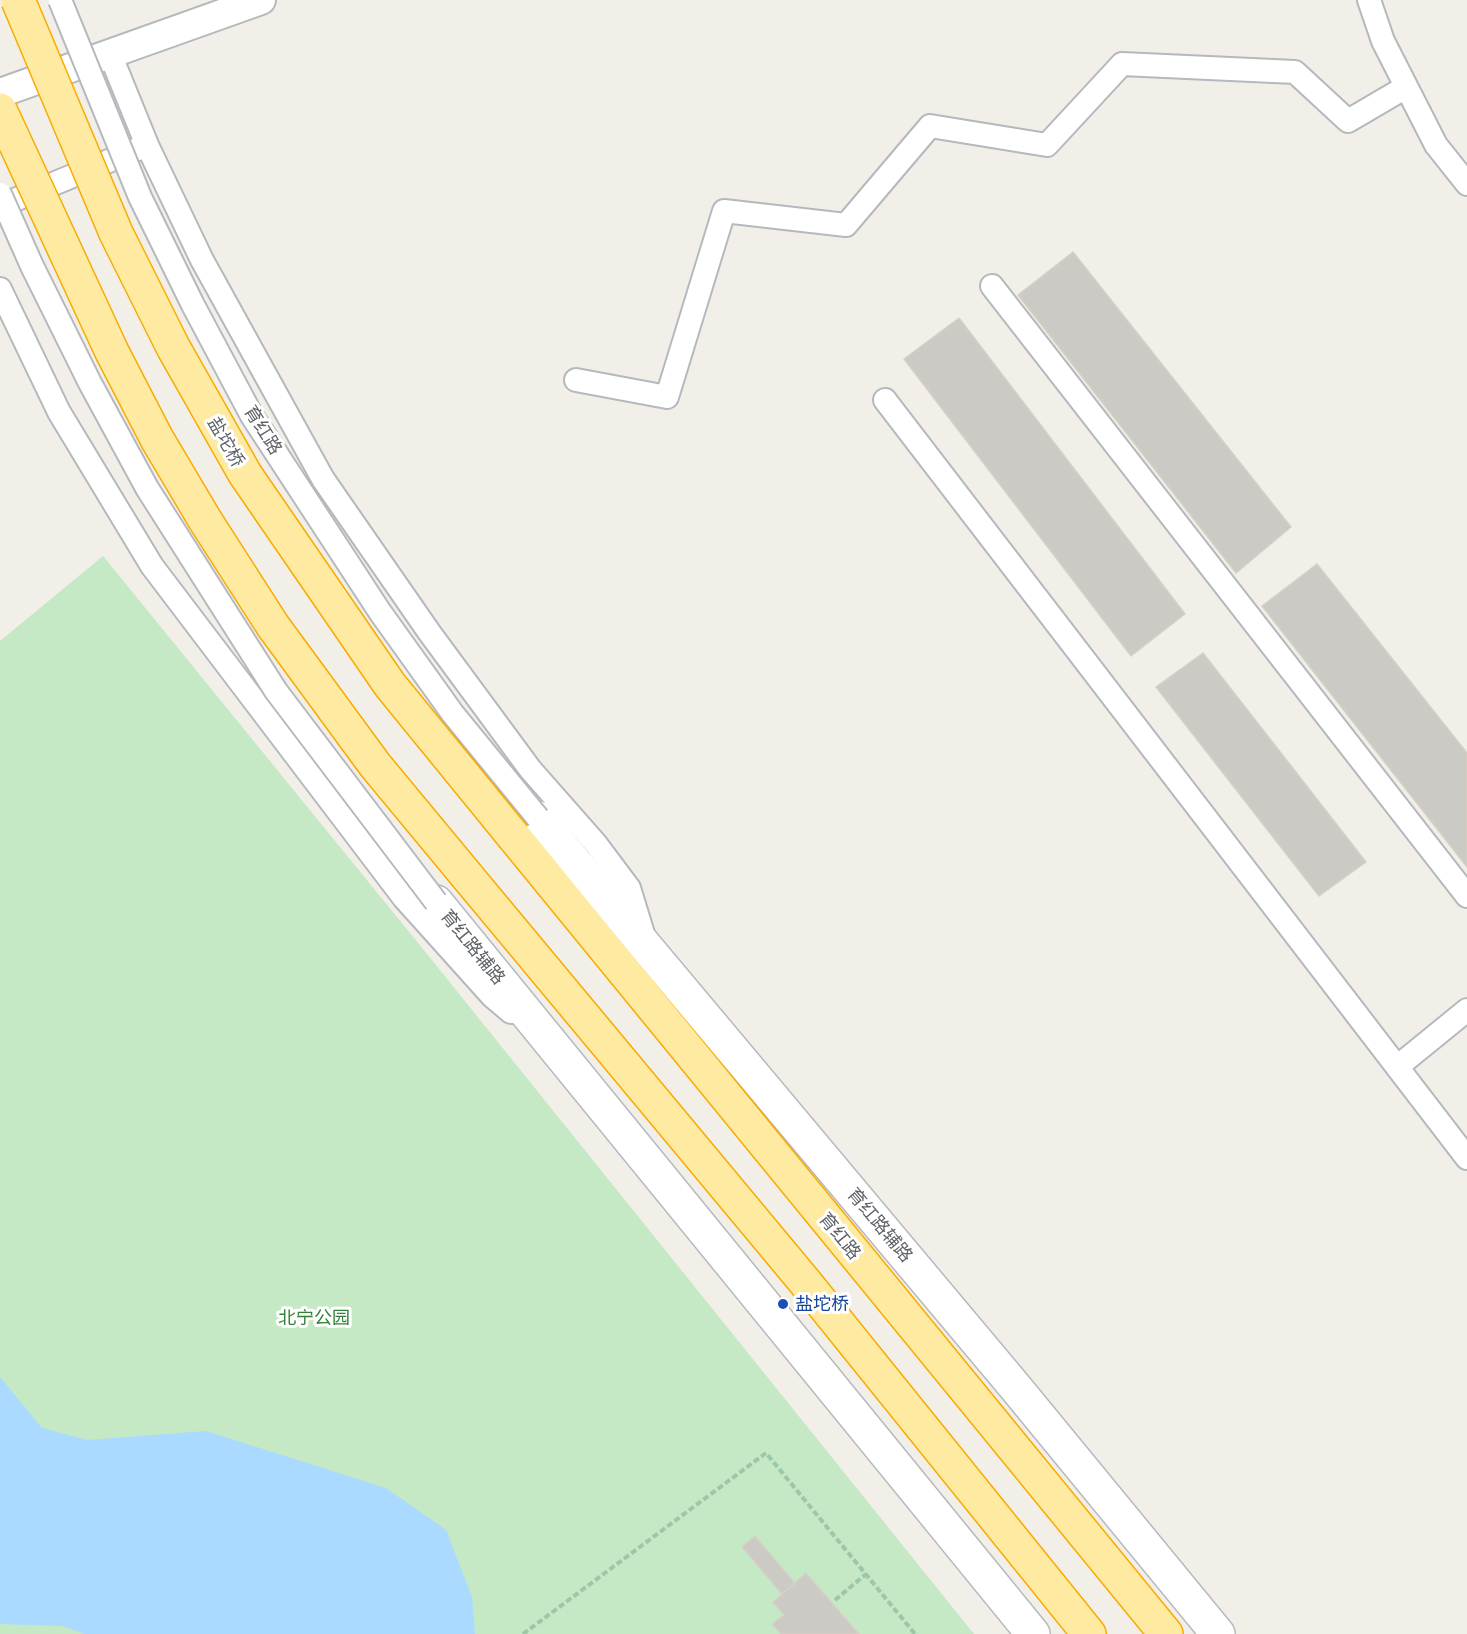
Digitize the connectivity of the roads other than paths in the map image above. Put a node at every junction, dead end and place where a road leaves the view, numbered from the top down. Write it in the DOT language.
graph roads {
  1 [pos="18,0"];
  2 [pos="60,0"];
  3 [pos="261,0"];
  4 [pos="1369,0"];
  5 [pos="110,54"];
  6 [pos="1406,87"];
  7 [pos="0,93"];
  8 [pos="0,110"];
  9 [pos="147,145"];
  10 [pos="1467,183"];
  11 [pos="0,194"];
  12 [pos="0,206"];
  13 [pos="992,286"];
  14 [pos="0,290"];
  15 [pos="576,380"];
  16 [pos="885,400"];
  17 [pos="526,828"];
  18 [pos="1467,896"];
  19 [pos="436,902"];
  20 [pos="647,947"];
  21 [pos="1467,1010"];
  22 [pos="550,1042"];
  23 [pos="1397,1067"];
  24 [pos="1467,1158"];
  25 [pos="1033,1634"];
  26 [pos="1089,1634"];
  27 [pos="1166,1634"];
  28 [pos="1218,1634"];
  1 -- 17 [label="highway, 盐坨桥, bridge"];
  2 -- 17 [label="street, 育红路, bridge"];
  3 -- 5 [label="street"];
  4 -- 6 [label="street"];
  5 -- 7 [label="street"];
  5 -- 9 [label="street"];
  6 -- 10 [label="street"];
  6 -- 15 [label="street"];
  8 -- 26 [label="highway, bridge"];
  9 -- 12 [label="street"];
  9 -- 20 [label="street"];
  11 -- 19 [label="street, bridge"];
  13 -- 18 [label="street"];
  14 -- 22 [label="street"];
  16 -- 23 [label="street"];
  17 -- 20 [label="main road, 育红路辅路"];
  17 -- 27 [label="highway, 育红路"];
  19 -- 22 [label="main road, 育红路辅路"];
  20 -- 28 [label="main road, 育红路辅路"];
  21 -- 23 [label="street"];
  22 -- 25 [label="main road, 育红路辅路"];
  23 -- 24 [label="street"];
}
